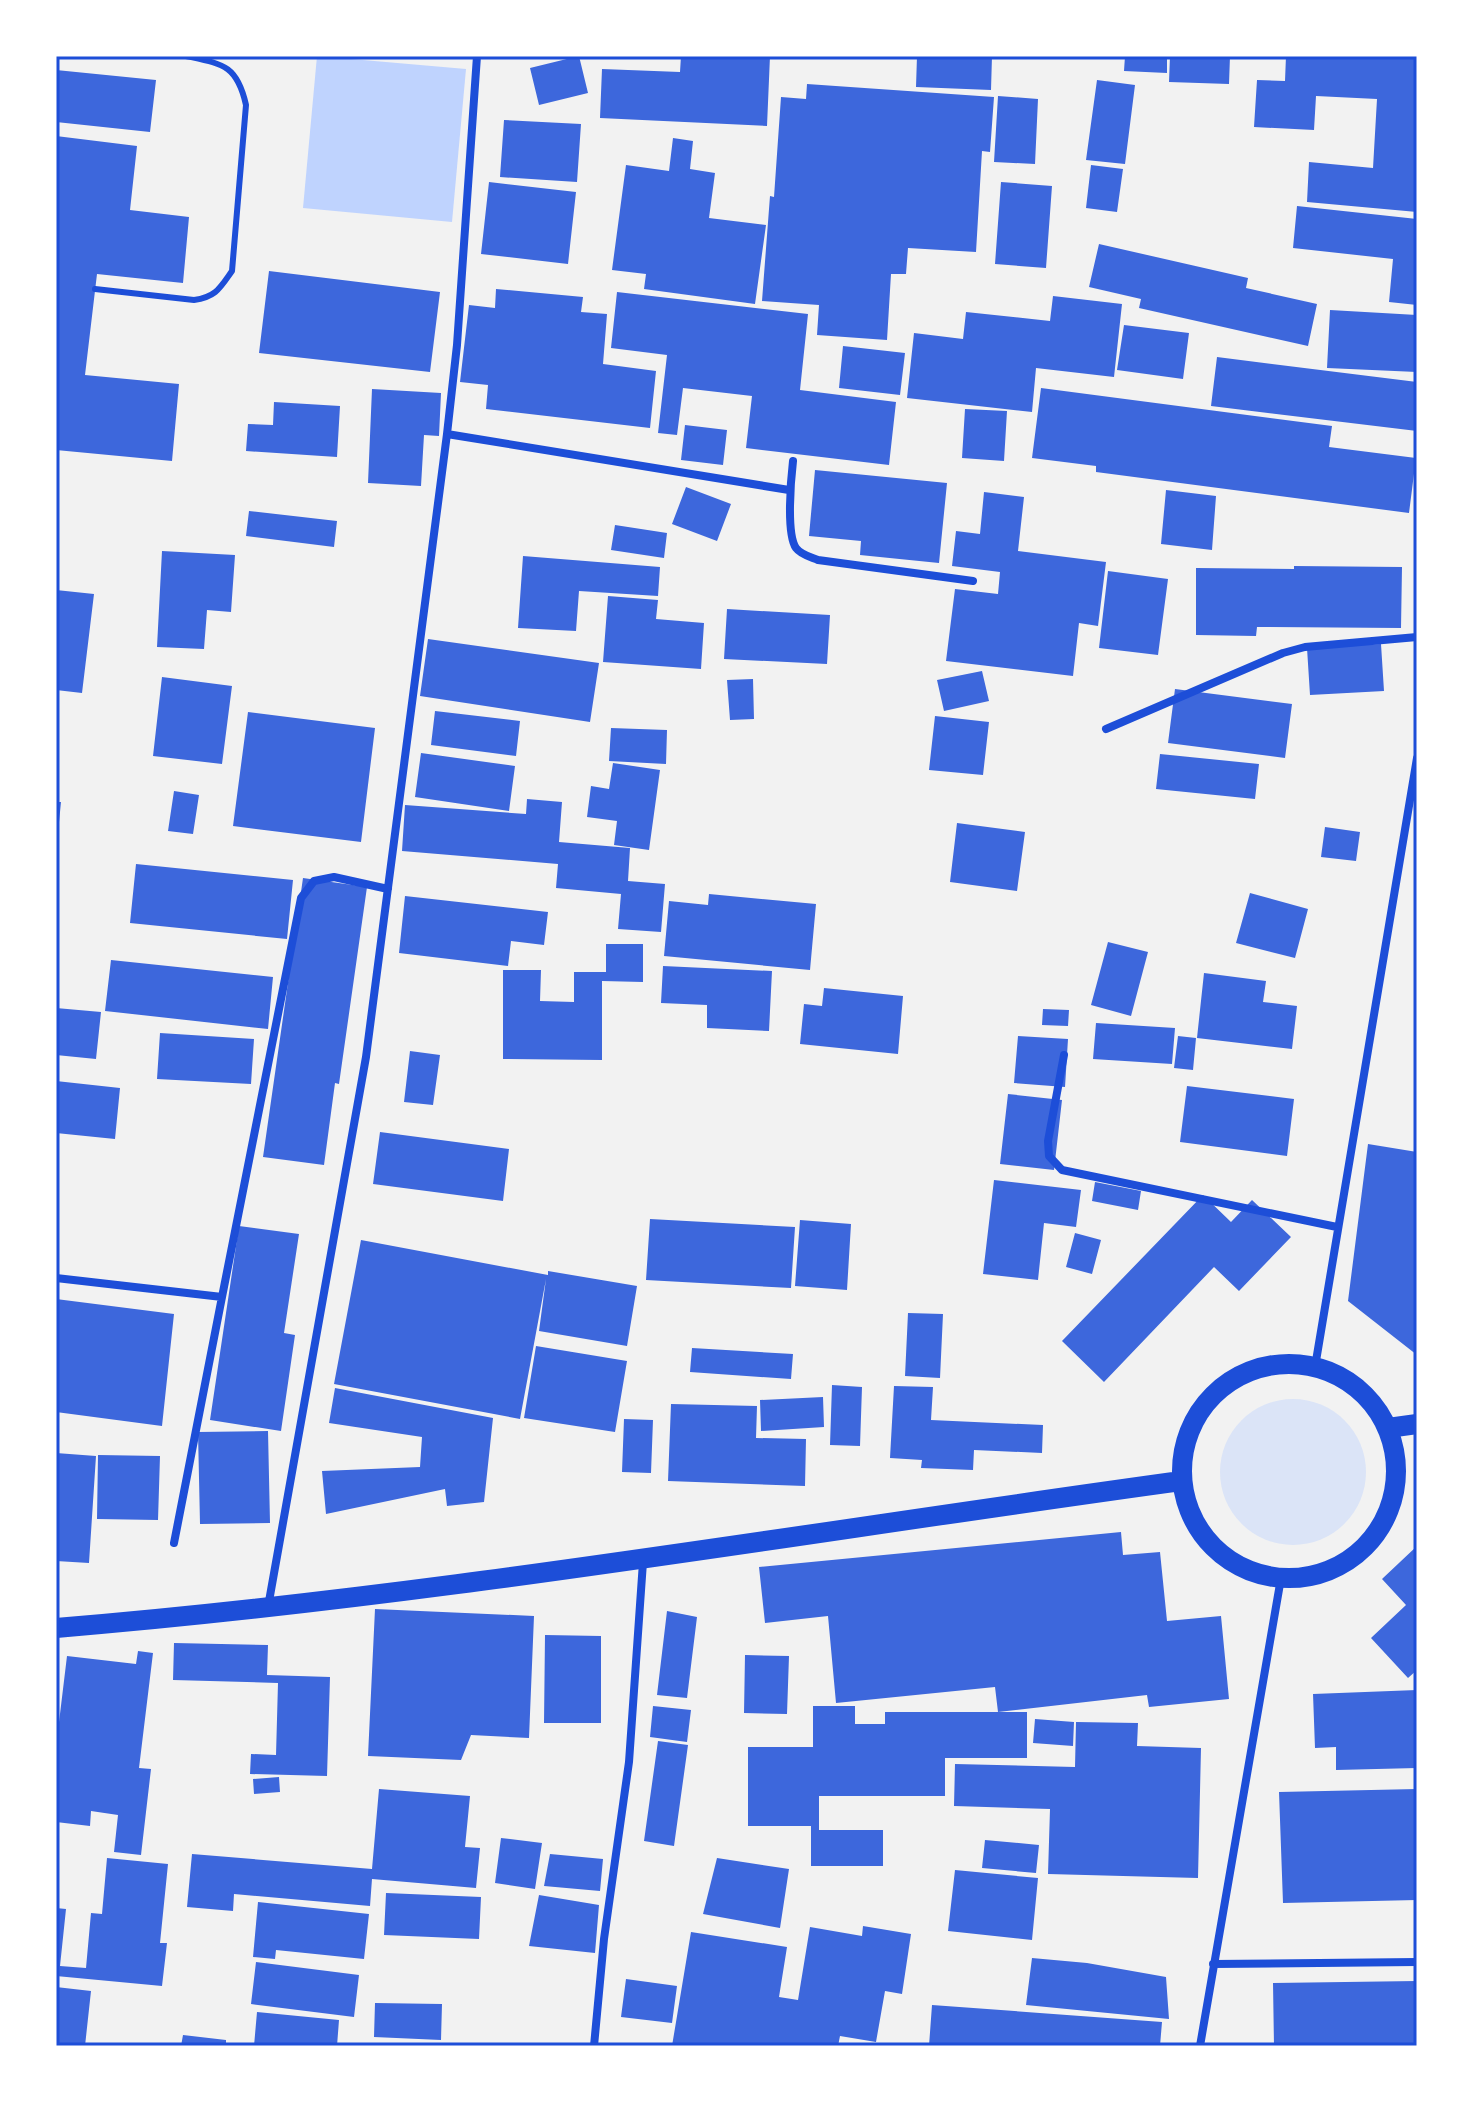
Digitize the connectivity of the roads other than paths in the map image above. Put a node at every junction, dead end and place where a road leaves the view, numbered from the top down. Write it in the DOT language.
graph roads {
  1 [pos="186,56"];
  2 [pos="477,56"];
  3 [pos="95,289"];
  4 [pos="447,434"];
  5 [pos="793,461"];
  6 [pos="789,490"];
  7 [pos="973,581"];
  8 [pos="1417,637"];
  9 [pos="1106,729"];
  10 [pos="1417,758"];
  11 [pos="388,889"];
  12 [pos="1064,1055"];
  13 [pos="1337,1227"];
  14 [pos="56,1278"];
  15 [pos="222,1297"];
  16 [pos="1315,1367"];
  17 [pos="1417,1424"];
  18 [pos="1388,1428"];
  19 [pos="1407,1476"];
  20 [pos="1181,1481"];
  21 [pos="174,1543"];
  22 [pos="643,1560"];
  23 [pos="1281,1578"];
  24 [pos="268,1608"];
  25 [pos="56,1628"];
  26 [pos="1417,1962"];
  27 [pos="1213,1964"];
  28 [pos="594,2046"];
  29 [pos="1200,2046"];
  1 -- 3 [label="lane"];
  2 -- 4 [label="street"];
  4 -- 6 [label="street"];
  4 -- 11 [label="street"];
  5 -- 6 [label="street"];
  6 -- 7 [label="street"];
  8 -- 9 [label="street"];
  10 -- 13 [label="street"];
  11 -- 15 [label="street"];
  11 -- 24 [label="street"];
  12 -- 13 [label="street"];
  13 -- 16 [label="street"];
  14 -- 15 [label="street"];
  15 -- 21 [label="street"];
  16 -- 18 [label="main road"];
  16 -- 20 [label="main road"];
  17 -- 18 [label="main road"];
  18 -- 19 [label="main road"];
  19 -- 23 [label="main road"];
  20 -- 22 [label="main road"];
  20 -- 23 [label="main road"];
  22 -- 24 [label="main road"];
  22 -- 28 [label="street"];
  23 -- 27 [label="street"];
  24 -- 25 [label="main road"];
  26 -- 27 [label="street"];
  27 -- 29 [label="street"];
}
